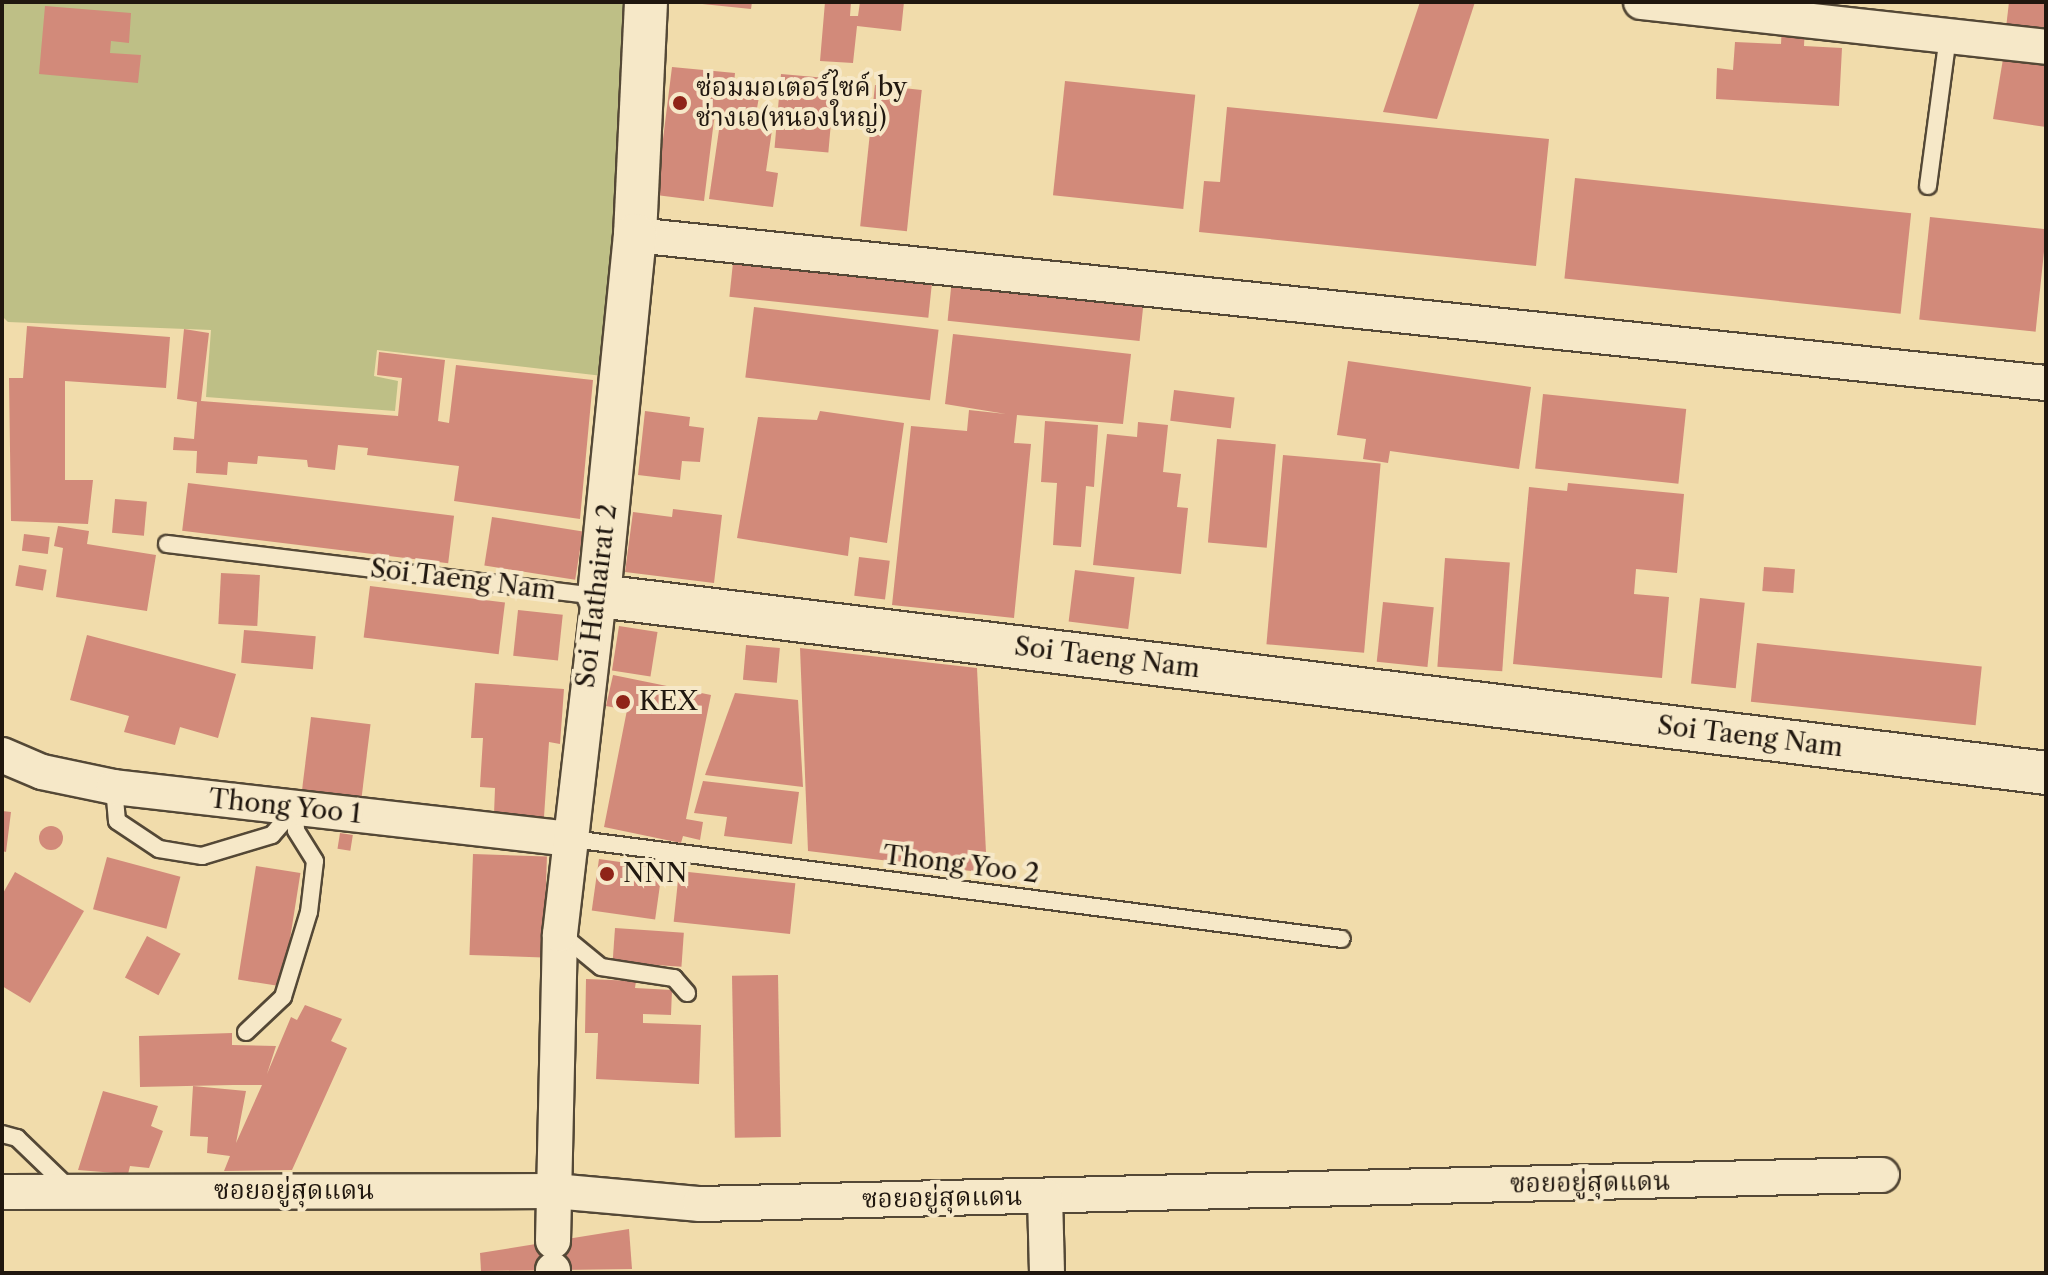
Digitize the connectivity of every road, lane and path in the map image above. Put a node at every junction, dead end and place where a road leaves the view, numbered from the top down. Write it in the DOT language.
graph roads {
  1 [pos="646,2"];
  2 [pos="1641,2"];
  3 [pos="1948,36"];
  4 [pos="2046,47"];
  5 [pos="1928,186"];
  6 [pos="635,235"];
  7 [pos="2046,383"];
  8 [pos="167,544"];
  9 [pos="599,596"];
  10 [pos="2,755"];
  11 [pos="2046,773"];
  12 [pos="114,787"];
  13 [pos="295,809"];
  14 [pos="572,839"];
  15 [pos="560,934"];
  16 [pos="1342,939"];
  17 [pos="687,993"];
  18 [pos="246,1032"];
  19 [pos="2,1123"];
  20 [pos="9,1136"];
  21 [pos="1882,1175"];
  22 [pos="74,1191"];
  23 [pos="554,1191"];
  24 [pos="2,1192"];
  25 [pos="1045,1196"];
  26 [pos="553,1261"];
  27 [pos="1047,1273"];
  1 -- 6 [label="street, Soi Hathairat 2"];
  2 -- 3 [label="street"];
  3 -- 4 [label="street"];
  3 -- 5 [label="lane"];
  6 -- 7 [label="street"];
  6 -- 9 [label="street, Soi Hathairat 2"];
  8 -- 9 [label="lane, Soi Taeng Nam"];
  9 -- 11 [label="street, Soi Taeng Nam"];
  9 -- 14 [label="street, Soi Hathairat 2"];
  10 -- 12 [label="street, Thong Yoo 1"];
  12 -- 13 [label="street, Thong Yoo 1"];
  12 -- 13 [label="lane"];
  13 -- 14 [label="street, Thong Yoo 1"];
  13 -- 18 [label="lane"];
  14 -- 15 [label="street, Soi Hathairat 2"];
  14 -- 16 [label="lane, Thong Yoo 2"];
  15 -- 17 [label="lane"];
  15 -- 23 [label="street, Soi Hathairat 2"];
  19 -- 20 [label="lane"];
  20 -- 22 [label="lane"];
  21 -- 25 [label="street, ซอยอยู่สุดแดน"];
  22 -- 23 [label="street, ซอยอยู่สุดแดน"];
  22 -- 24 [label="street, ซอยอยู่สุดแดน"];
  23 -- 25 [label="street, ซอยอยู่สุดแดน"];
  23 -- 26 [label="street, Soi Hathairat 2"];
  25 -- 27 [label="street"];
}
